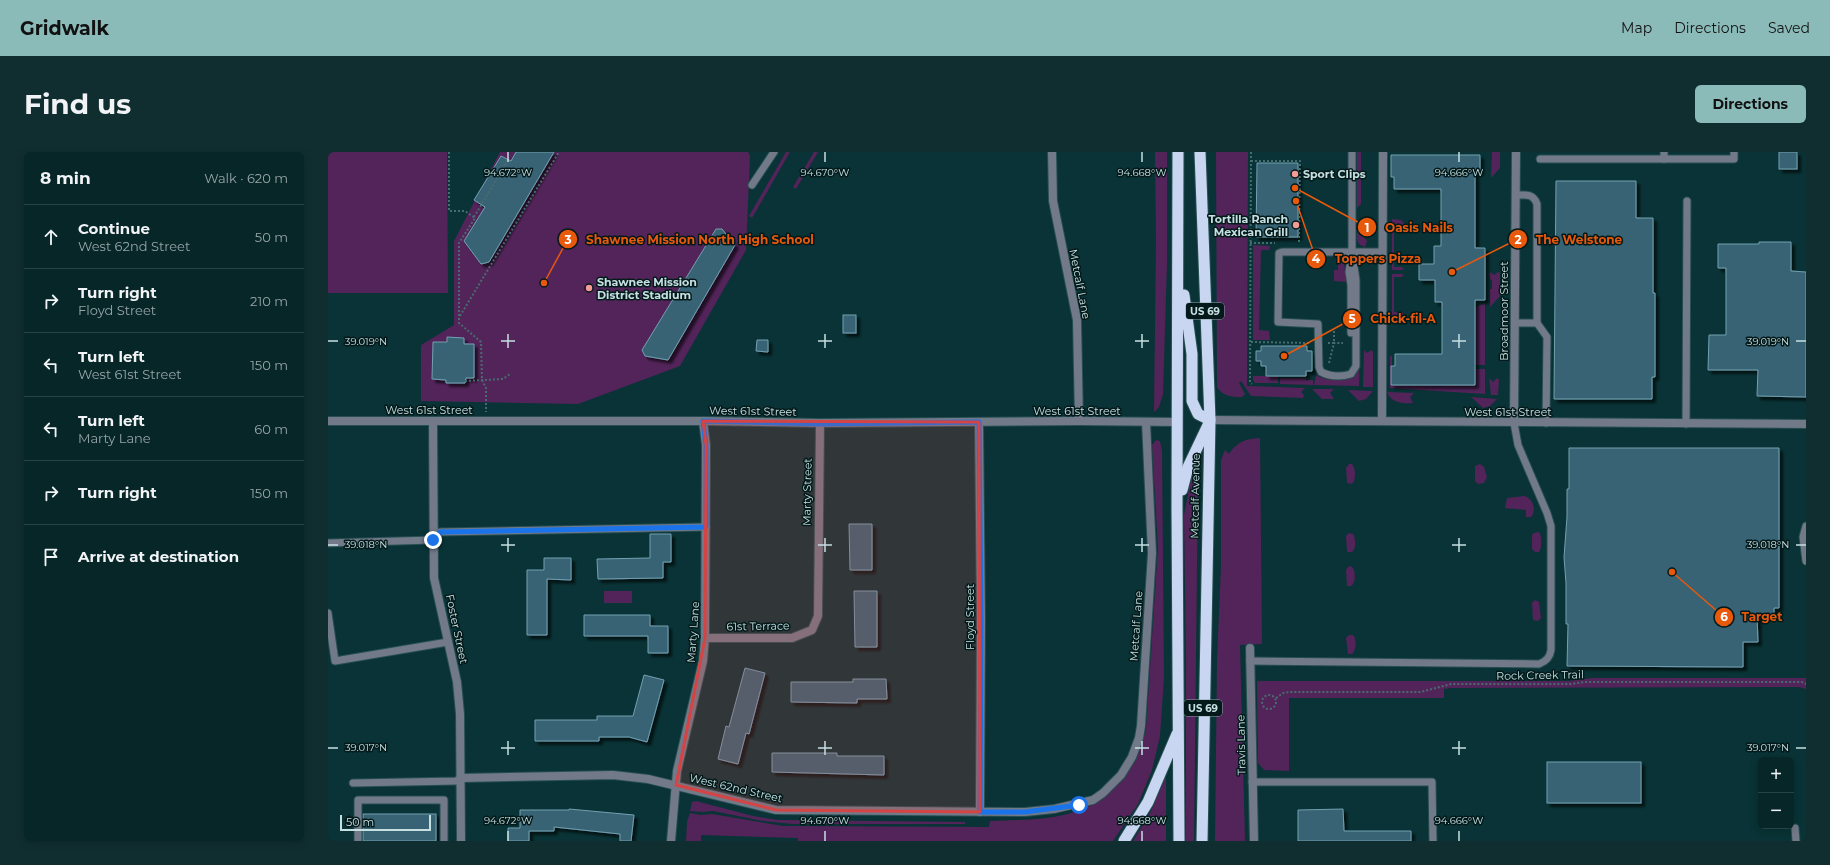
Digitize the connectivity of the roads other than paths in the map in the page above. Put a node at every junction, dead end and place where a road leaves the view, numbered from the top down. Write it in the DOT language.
graph roads {
  1 [pos="774,152"];
  2 [pos="1052,152"];
  3 [pos="1178,152"];
  4 [pos="1200,152"];
  5 [pos="1352,152"];
  6 [pos="1383,152"];
  7 [pos="1516,152"];
  8 [pos="1734,152"];
  9 [pos="1664,155"];
  10 [pos="1540,159"];
  11 [pos="752,185"];
  12 [pos="1516,195"];
  13 [pos="1687,201"];
  14 [pos="1178,250"];
  15 [pos="1352,252"];
  16 [pos="1382,252"];
  17 [pos="1515,322"];
  18 [pos="1537,322"];
  19 [pos="1210,420"];
  20 [pos="328,421"];
  21 [pos="433,421"];
  22 [pos="703,421"];
  23 [pos="1079,421"];
  24 [pos="1382,421"];
  25 [pos="979,422"];
  26 [pos="1146,422"];
  27 [pos="1178,422"];
  28 [pos="1514,423"];
  29 [pos="1546,423"];
  30 [pos="820,424"];
  31 [pos="1686,424"];
  32 [pos="1806,424"];
  33 [pos="1177,507"];
  34 [pos="1806,526"];
  35 [pos="706,527"];
  36 [pos="433,540"];
  37 [pos="328,543"];
  38 [pos="817,561"];
  39 [pos="1806,561"];
  40 [pos="328,612"];
  41 [pos="705,638"];
  42 [pos="448,642"];
  43 [pos="1250,648"];
  44 [pos="1250,661"];
  45 [pos="1179,730"];
  46 [pos="461,778"];
  47 [pos="1252,782"];
  48 [pos="353,783"];
  49 [pos="676,785"];
  50 [pos="1079,805"];
  51 [pos="980,812"];
  52 [pos="1795,828"];
  53 [pos="358,841"];
  54 [pos="444,841"];
  55 [pos="461,841"];
  56 [pos="671,841"];
  57 [pos="1124,841"];
  58 [pos="1179,841"];
  59 [pos="1202,841"];
  60 [pos="1254,841"];
  61 [pos="1433,841"];
  62 [pos="1796,841"];
  1 -- 11 [label="lane"];
  2 -- 23 [label="street, Metcalf Lane"];
  3 -- 14 [label="highway, Metcalf Avenue / US 69"];
  4 -- 19 [label="highway, Metcalf Avenue / US 69"];
  5 -- 15 [label="lane"];
  6 -- 16 [label="street"];
  7 -- 12 [label="street, Broadmoor Street"];
  8 -- 9 [label="lane"];
  9 -- 10 [label="lane"];
  12 -- 17 [label="street, Broadmoor Street"];
  12 -- 18 [label="lane"];
  13 -- 31 [label="lane"];
  14 -- 19 [label="highway"];
  14 -- 27 [label="highway, Metcalf Avenue / US 69"];
  15 -- 15 [label="lane"];
  15 -- 16 [label="lane"];
  16 -- 24 [label="street"];
  17 -- 18 [label="lane"];
  17 -- 28 [label="street, Broadmoor Street"];
  18 -- 29 [label="lane"];
  19 -- 24 [label="street, West 61st Street"];
  19 -- 33 [label="highway"];
  19 -- 59 [label="highway, Metcalf Avenue / US 69"];
  20 -- 21 [label="street, West 61st Street"];
  21 -- 22 [label="street, West 61st Street"];
  21 -- 36 [label="street, Foster Street"];
  22 -- 30 [label="street, West 61st Street"];
  22 -- 35 [label="street, Marty Lane"];
  23 -- 25 [label="street, West 61st Street"];
  23 -- 26 [label="street, West 61st Street"];
  24 -- 28 [label="street, West 61st Street"];
  25 -- 30 [label="street, West 61st Street"];
  25 -- 51 [label="street, Floyd Street"];
  26 -- 27 [label="street, West 61st Street"];
  26 -- 50 [label="street, Metcalf Lane"];
  27 -- 33 [label="highway, Metcalf Avenue / US 69"];
  28 -- 29 [label="street, West 61st Street"];
  28 -- 44 [label="lane"];
  29 -- 31 [label="street, West 61st Street"];
  30 -- 38 [label="street, Marty Street"];
  31 -- 32 [label="street, West 61st Street"];
  33 -- 45 [label="highway, Metcalf Avenue / US 69"];
  34 -- 39 [label="lane"];
  35 -- 36 [label="lane"];
  35 -- 41 [label="street, Marty Lane"];
  36 -- 37 [label="lane"];
  36 -- 42 [label="street, Foster Street"];
  38 -- 41 [label="street, 61st Terrace"];
  40 -- 42 [label="lane"];
  41 -- 49 [label="street, Marty Lane"];
  42 -- 46 [label="street, Foster Street"];
  43 -- 44 [label="street, Travis Lane"];
  44 -- 47 [label="street, Travis Lane"];
  45 -- 57 [label="highway, US 69"];
  45 -- 58 [label="highway, Metcalf Avenue"];
  46 -- 48 [label="lane"];
  46 -- 49 [label="street, West 62nd Street"];
  46 -- 55 [label="street, Foster Street"];
  47 -- 60 [label="street, Travis Lane"];
  47 -- 61 [label="lane"];
  49 -- 51 [label="street, West 62nd Street"];
  49 -- 56 [label="street, Marty Lane"];
  50 -- 51 [label="street, West 62nd Street"];
  52 -- 62 [label="lane"];
  53 -- 54 [label="lane"];
}
